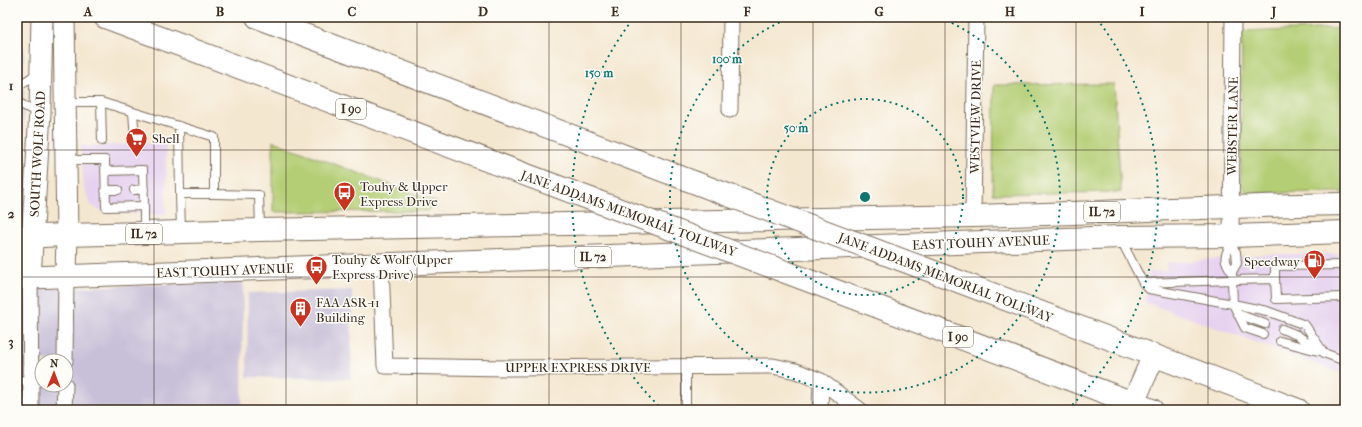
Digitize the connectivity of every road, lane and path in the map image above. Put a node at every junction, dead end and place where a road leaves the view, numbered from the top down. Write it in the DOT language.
graph roads {
  1 [pos="42,17"];
  2 [pos="64,17"];
  3 [pos="105,17"];
  4 [pos="257,17"];
  5 [pos="731,17"];
  6 [pos="976,17"];
  7 [pos="1233,17"];
  8 [pos="41,67"];
  9 [pos="17,85"];
  10 [pos="17,102"];
  11 [pos="65,102"];
  12 [pos="100,102"];
  13 [pos="730,110"];
  14 [pos="134,113"];
  15 [pos="40,117"];
  16 [pos="178,126"];
  17 [pos="135,138"];
  18 [pos="102,141"];
  19 [pos="66,160"];
  20 [pos="105,171"];
  21 [pos="144,189"];
  22 [pos="105,190"];
  23 [pos="118,190"];
  24 [pos="134,190"];
  25 [pos="180,194"];
  26 [pos="214,194"];
  27 [pos="1345,204"];
  28 [pos="144,206"];
  29 [pos="1231,206"];
  30 [pos="974,216"];
  31 [pos="260,230"];
  32 [pos="1345,232"];
  33 [pos="181,233"];
  34 [pos="144,234"];
  35 [pos="67,235"];
  36 [pos="25,237"];
  37 [pos="1120,237"];
  38 [pos="1231,240"];
  39 [pos="381,264"];
  40 [pos="1344,267"];
  41 [pos="66,276"];
  42 [pos="1232,276"];
  43 [pos="24,277"];
  44 [pos="1276,279"];
  45 [pos="1143,283"];
  46 [pos="1344,294"];
  47 [pos="1233,304"];
  48 [pos="1238,314"];
  49 [pos="1265,324"];
  50 [pos="1282,329"];
  51 [pos="1263,334"];
  52 [pos="1280,341"];
  53 [pos="65,353"];
  54 [pos="1324,353"];
  55 [pos="1154,355"];
  56 [pos="1345,361"];
  57 [pos="686,367"];
  58 [pos="30,381"];
  59 [pos="821,381"];
  60 [pos="65,393"];
  61 [pos="1142,406"];
  62 [pos="17,410"];
  63 [pos="31,410"];
  64 [pos="64,410"];
  65 [pos="686,410"];
  66 [pos="820,410"];
  67 [pos="860,410"];
  68 [pos="1298,410"];
  1 -- 8 [label="main road, SOUTH WOLF ROAD"];
  2 -- 11 [label="main road, SOUTH WOLF ROAD"];
  3 -- 61 [label="main road, JANE ADDAMS MEMORIAL TOLLWAY / I 90, bridge"];
  4 -- 55 [label="main road, JANE ADDAMS MEMORIAL TOLLWAY, bridge"];
  5 -- 13 [label="street"];
  6 -- 30 [label="street, WESTVIEW DRIVE"];
  7 -- 29 [label="street, WEBSTER LANE"];
  8 -- 9 [label="lane"];
  8 -- 15 [label="main road, SOUTH WOLF ROAD"];
  10 -- 15 [label="lane"];
  11 -- 12 [label="lane"];
  11 -- 19 [label="main road, SOUTH WOLF ROAD"];
  12 -- 14 [label="lane"];
  12 -- 18 [label="lane"];
  14 -- 16 [label="lane"];
  14 -- 17 [label="lane"];
  15 -- 36 [label="main road, SOUTH WOLF ROAD"];
  16 -- 25 [label="lane"];
  16 -- 26 [label="lane"];
  19 -- 20 [label="lane"];
  19 -- 35 [label="main road, SOUTH WOLF ROAD"];
  20 -- 21 [label="lane"];
  20 -- 22 [label="lane"];
  21 -- 24 [label="lane"];
  21 -- 28 [label="lane"];
  22 -- 23 [label="lane"];
  22 -- 28 [label="lane"];
  25 -- 26 [label="lane"];
  25 -- 33 [label="lane"];
  26 -- 31 [label="lane"];
  27 -- 29 [label="main road, EAST TOUHY AVENUE / IL 72"];
  28 -- 34 [label="lane"];
  29 -- 30 [label="main road, EAST TOUHY AVENUE / IL 72"];
  29 -- 38 [label="street, WEBSTER LANE"];
  30 -- 31 [label="main road, EAST TOUHY AVENUE / IL 72"];
  31 -- 33 [label="main road, EAST TOUHY AVENUE / IL 72"];
  32 -- 38 [label="main road, EAST TOUHY AVENUE / IL 72"];
  33 -- 34 [label="main road, EAST TOUHY AVENUE / IL 72"];
  34 -- 35 [label="main road, EAST TOUHY AVENUE / IL 72"];
  35 -- 36 [label="main road, EAST TOUHY AVENUE"];
  35 -- 41 [label="main road, SOUTH WOLF ROAD"];
  36 -- 43 [label="main road, SOUTH WOLF ROAD"];
  37 -- 38 [label="main road, EAST TOUHY AVENUE / IL 72"];
  37 -- 39 [label="main road, EAST TOUHY AVENUE / IL 72"];
  37 -- 45 [label="lane"];
  38 -- 42 [label="lane"];
  39 -- 41 [label="main road, EAST TOUHY AVENUE / IL 72"];
  39 -- 57 [label="street, UPPER EXPRESS DRIVE"];
  40 -- 44 [label="lane"];
  41 -- 43 [label="main road, EAST TOUHY AVENUE / IL 72"];
  41 -- 53 [label="street, SOUTH WOLF ROAD"];
  42 -- 44 [label="lane"];
  42 -- 45 [label="lane"];
  42 -- 47 [label="lane"];
  43 -- 58 [label="street, SOUTH WOLF ROAD"];
  44 -- 46 [label="lane"];
  45 -- 47 [label="lane"];
  47 -- 48 [label="lane"];
  47 -- 54 [label="lane"];
  48 -- 49 [label="lane"];
  48 -- 51 [label="lane"];
  50 -- 54 [label="lane"];
  52 -- 54 [label="lane"];
  54 -- 56 [label="lane"];
  55 -- 61 [label="main road"];
  55 -- 68 [label="main road, JANE ADDAMS MEMORIAL TOLLWAY"];
  57 -- 59 [label="street, UPPER EXPRESS DRIVE"];
  57 -- 65 [label="lane"];
  58 -- 63 [label="street, SOUTH WOLF ROAD"];
  59 -- 66 [label="street"];
  59 -- 67 [label="street, UPPER EXPRESS DRIVE"];
  60 -- 64 [label="street"];
  62 -- 63 [label="lane"];
  63 -- 64 [label="lane"];
}
